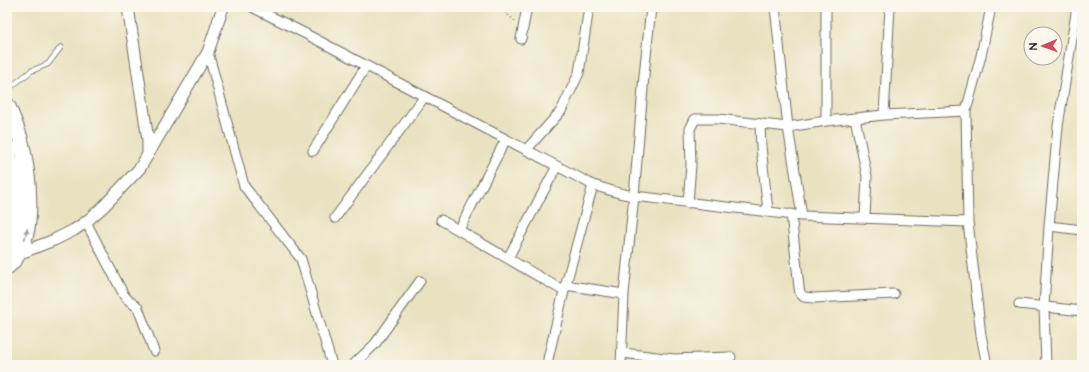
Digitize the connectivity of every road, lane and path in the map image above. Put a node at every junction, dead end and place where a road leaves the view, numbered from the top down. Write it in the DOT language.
graph roads {
  1 [pos="128,7"];
  2 [pos="223,7"];
  3 [pos="252,7"];
  4 [pos="499,7"];
  5 [pos="527,7"];
  6 [pos="589,7"];
  7 [pos="651,7"];
  8 [pos="775,7"];
  9 [pos="826,7"];
  10 [pos="890,7"];
  11 [pos="991,7"];
  12 [pos="1078,9"];
  13 [pos="523,28"];
  14 [pos="521,40"];
  15 [pos="61,47"];
  16 [pos="208,52"];
  17 [pos="366,66"];
  18 [pos="7,90"];
  19 [pos="425,96"];
  20 [pos="7,105"];
  21 [pos="966,111"];
  22 [pos="884,115"];
  23 [pos="855,118"];
  24 [pos="826,121"];
  25 [pos="760,124"];
  26 [pos="788,127"];
  27 [pos="506,139"];
  28 [pos="7,148"];
  29 [pos="526,150"];
  30 [pos="313,151"];
  31 [pos="148,155"];
  32 [pos="557,166"];
  33 [pos="593,185"];
  34 [pos="634,196"];
  35 [pos="688,202"];
  36 [pos="768,211"];
  37 [pos="790,214"];
  38 [pos="802,216"];
  39 [pos="335,218"];
  40 [pos="865,218"];
  41 [pos="441,220"];
  42 [pos="86,222"];
  43 [pos="968,222"];
  44 [pos="1048,226"];
  45 [pos="460,230"];
  46 [pos="1082,230"];
  47 [pos="7,244"];
  48 [pos="12,256"];
  49 [pos="508,258"];
  50 [pos="7,267"];
  51 [pos="420,281"];
  52 [pos="565,288"];
  53 [pos="624,294"];
  54 [pos="894,294"];
  55 [pos="1019,304"];
  56 [pos="1044,307"];
  57 [pos="1082,311"];
  58 [pos="154,351"];
  59 [pos="622,353"];
  60 [pos="732,357"];
  61 [pos="332,365"];
  62 [pos="353,365"];
  63 [pos="548,365"];
  64 [pos="621,365"];
  65 [pos="987,365"];
  66 [pos="1046,365"];
  1 -- 31 [label="street"];
  2 -- 16 [label="street"];
  3 -- 17 [label="street"];
  4 -- 13 [label="path"];
  5 -- 13 [label="street"];
  6 -- 29 [label="street"];
  7 -- 34 [label="street"];
  8 -- 26 [label="street"];
  9 -- 24 [label="street"];
  10 -- 22 [label="street"];
  11 -- 21 [label="street"];
  12 -- 44 [label="street"];
  13 -- 14 [label="street"];
  15 -- 18 [label="lane"];
  16 -- 31 [label="street"];
  16 -- 61 [label="street"];
  17 -- 19 [label="street"];
  17 -- 30 [label="street"];
  19 -- 27 [label="street"];
  19 -- 39 [label="street"];
  48 -- 20 [label="highway, one-way"];
  21 -- 22 [label="street"];
  21 -- 43 [label="street"];
  22 -- 23 [label="street"];
  23 -- 24 [label="street"];
  23 -- 40 [label="street"];
  24 -- 26 [label="street"];
  25 -- 26 [label="street"];
  25 -- 35 [label="street"];
  25 -- 36 [label="street"];
  26 -- 38 [label="street"];
  27 -- 29 [label="street"];
  27 -- 45 [label="street"];
  28 -- 47 [label="highway"];
  29 -- 32 [label="street"];
  31 -- 42 [label="street"];
  32 -- 33 [label="street"];
  32 -- 49 [label="street"];
  33 -- 34 [label="street"];
  33 -- 52 [label="street"];
  34 -- 35 [label="street"];
  34 -- 53 [label="street"];
  35 -- 36 [label="street"];
  36 -- 37 [label="street"];
  37 -- 38 [label="street"];
  37 -- 54 [label="street"];
  38 -- 40 [label="street"];
  40 -- 43 [label="street"];
  41 -- 45 [label="street"];
  42 -- 48 [label="street"];
  42 -- 58 [label="street"];
  43 -- 65 [label="street"];
  44 -- 46 [label="street"];
  44 -- 56 [label="street"];
  45 -- 49 [label="street"];
  48 -- 50 [label="highway"];
  49 -- 52 [label="street"];
  51 -- 62 [label="street"];
  52 -- 53 [label="street"];
  52 -- 63 [label="street"];
  53 -- 59 [label="street"];
  55 -- 56 [label="street"];
  56 -- 57 [label="street"];
  56 -- 66 [label="street"];
  59 -- 60 [label="street"];
  59 -- 64 [label="street"];
}
